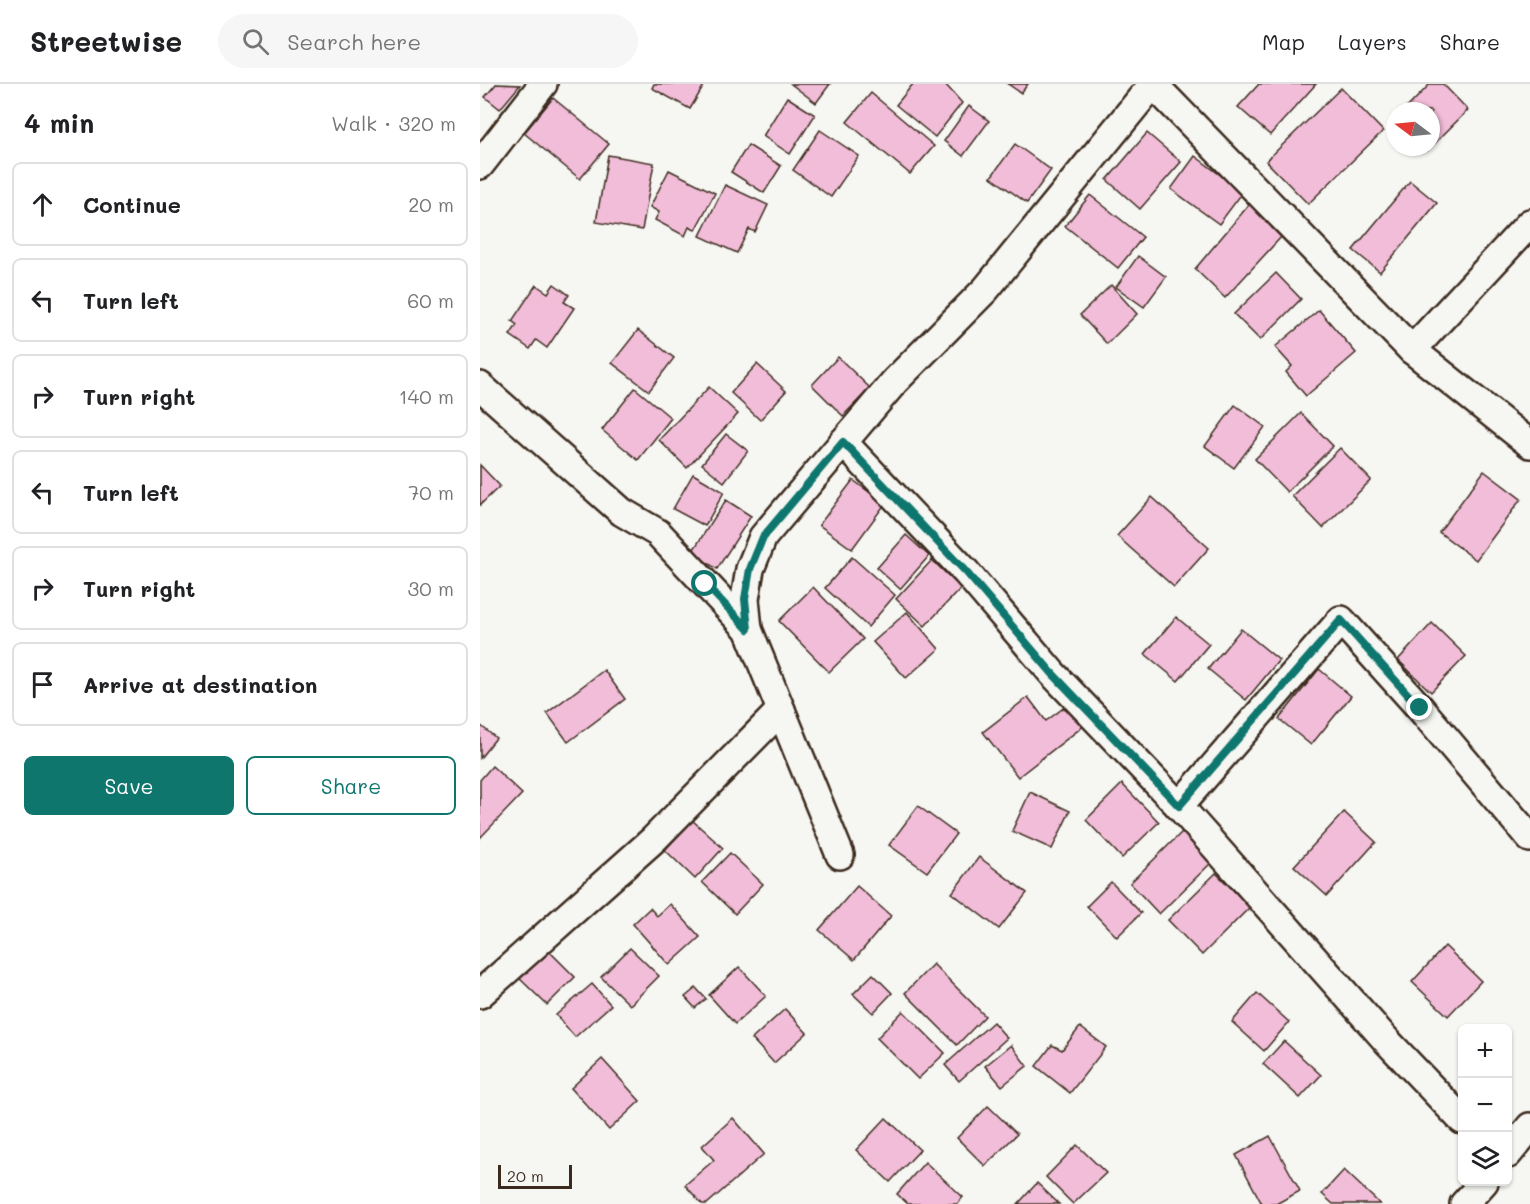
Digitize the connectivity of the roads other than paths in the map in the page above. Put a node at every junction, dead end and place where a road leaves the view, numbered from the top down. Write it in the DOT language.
graph roads {
  1 [pos="543,84"];
  2 [pos="1153,84"];
  3 [pos="480,165"];
  4 [pos="1530,223"];
  5 [pos="1412,350"];
  6 [pos="480,386"];
  7 [pos="843,442"];
  8 [pos="1530,444"];
  9 [pos="748,629"];
  10 [pos="781,710"];
  11 [pos="1179,806"];
  12 [pos="1530,838"];
  13 [pos="840,855"];
  14 [pos="480,994"];
  15 [pos="1458,1116"];
  16 [pos="1530,1127"];
  17 [pos="1512,1149"];
  18 [pos="1480,1186"];
  19 [pos="1464,1204"];
  1 -- 3 [label="street"];
  2 -- 5 [label="street"];
  2 -- 7 [label="street"];
  4 -- 5 [label="street"];
  5 -- 8 [label="street"];
  6 -- 9 [label="street"];
  7 -- 9 [label="street"];
  7 -- 11 [label="street"];
  9 -- 10 [label="street"];
  10 -- 13 [label="street"];
  10 -- 14 [label="street"];
  11 -- 12 [label="street"];
  11 -- 15 [label="street"];
  16 -- 17 [label="street"];
  18 -- 19 [label="street"];
}
